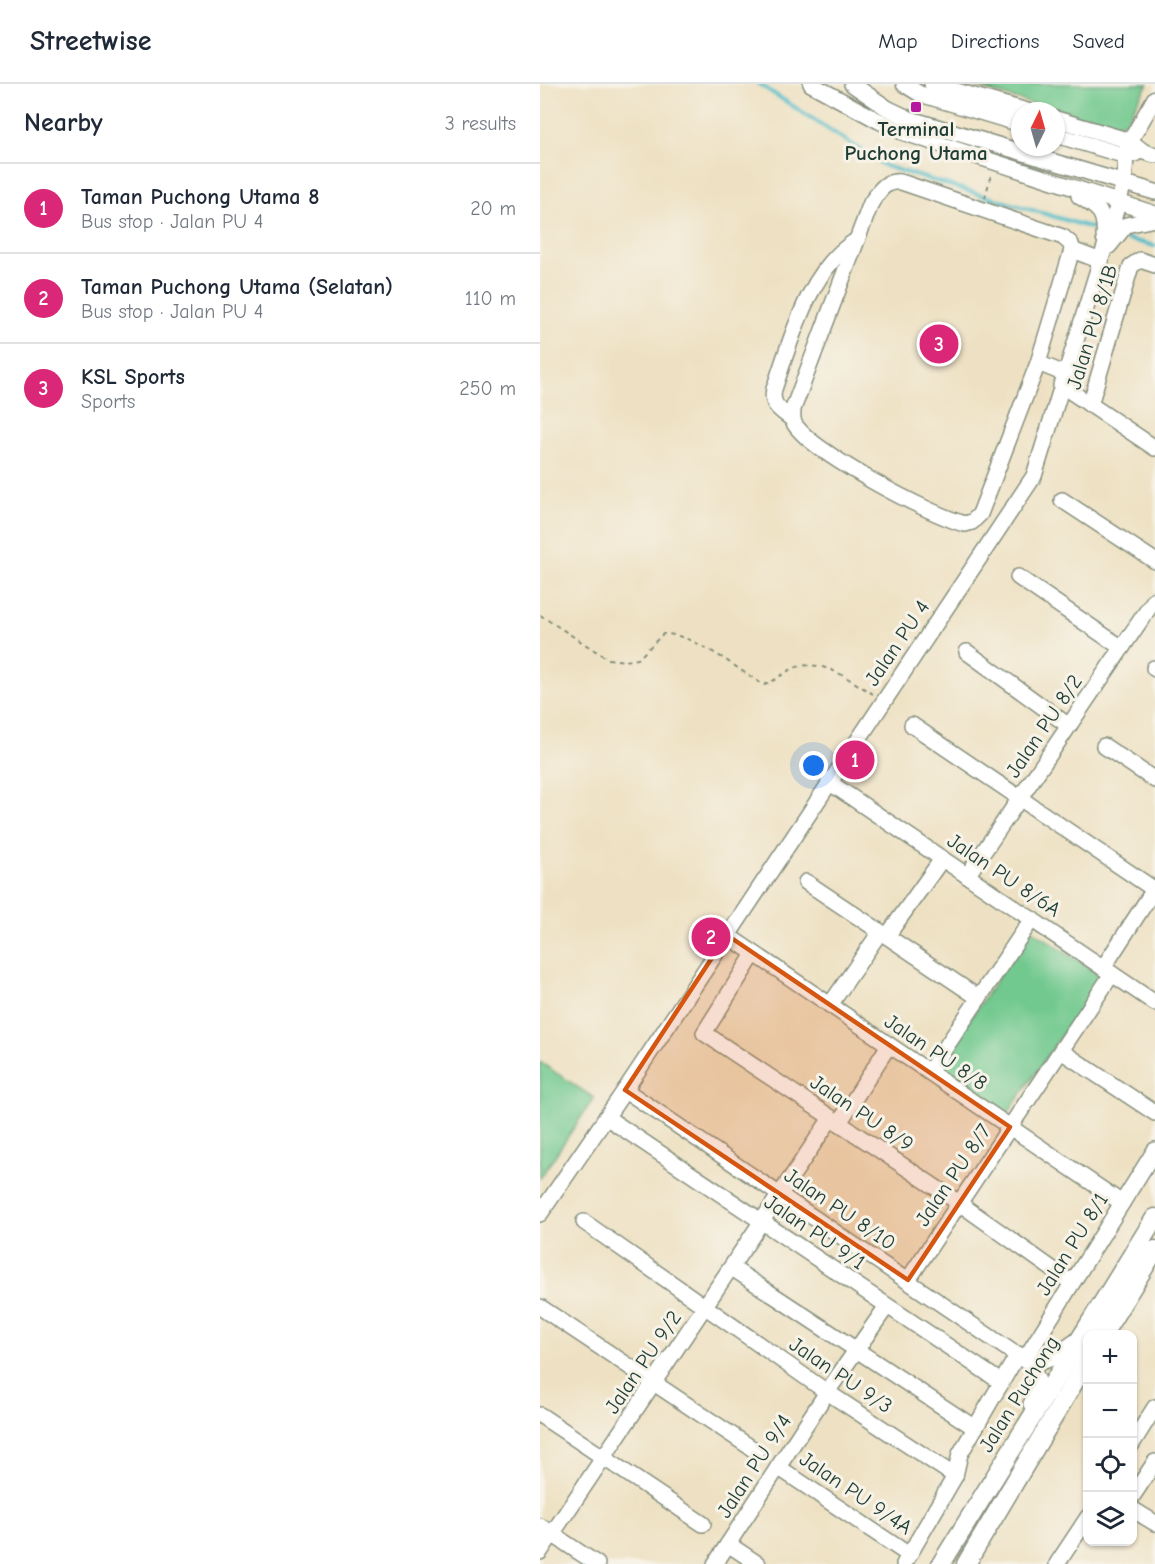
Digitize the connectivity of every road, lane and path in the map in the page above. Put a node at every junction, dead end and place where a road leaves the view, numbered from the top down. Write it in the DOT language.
graph roads {
  1 [pos="811,84"];
  2 [pos="828,84"];
  3 [pos="852,84"];
  4 [pos="904,84"];
  5 [pos="932,84"];
  6 [pos="1155,98"];
  7 [pos="1011,106"];
  8 [pos="1011,121"];
  9 [pos="879,122"];
  10 [pos="1065,123"];
  11 [pos="1065,137"];
  12 [pos="1128,148"];
  13 [pos="1150,154"];
  14 [pos="1124,183"];
  15 [pos="1067,186"];
  16 [pos="988,187"];
  17 [pos="1155,192"];
  18 [pos="985,199"];
  19 [pos="1118,203"];
  20 [pos="1155,214"];
  21 [pos="1155,219"];
  22 [pos="857,240"];
  23 [pos="1072,250"];
  24 [pos="1102,257"];
  25 [pos="1155,265"];
  26 [pos="1038,363"];
  27 [pos="1063,379"];
  28 [pos="1090,405"];
  29 [pos="793,420"];
  30 [pos="1152,440"];
  31 [pos="1062,500"];
  32 [pos="1155,561"];
  33 [pos="1018,577"];
  34 [pos="1155,599"];
  35 [pos="540,615"];
  36 [pos="1122,648"];
  37 [pos="967,652"];
  38 [pos="883,700"];
  39 [pos="912,725"];
  40 [pos="1069,726"];
  41 [pos="1104,746"];
  42 [pos="1155,780"];
  43 [pos="829,782"];
  44 [pos="1019,799"];
  45 [pos="942,859"];
  46 [pos="967,876"];
  47 [pos="807,882"];
  48 [pos="1155,889"];
  49 [pos="1032,920"];
  50 [pos="884,934"];
  51 [pos="727,935"];
  52 [pos="754,954"];
  53 [pos="1108,971"];
  54 [pos="979,998"];
  55 [pos="1155,1003"];
  56 [pos="830,1005"];
  57 [pos="889,1045"];
  58 [pos="1061,1051"];
  59 [pos="929,1072"];
  60 [pos="625,1090"];
  61 [pos="1155,1113"];
  62 [pos="606,1117"];
  63 [pos="835,1120"];
  64 [pos="1010,1127"];
  65 [pos="1155,1150"];
  66 [pos="781,1195"];
  67 [pos="959,1203"];
  68 [pos="1122,1203"];
  69 [pos="540,1214"];
  70 [pos="1155,1218"];
  71 [pos="584,1222"];
  72 [pos="762,1222"];
  73 [pos="1155,1250"];
  74 [pos="732,1268"];
  75 [pos="908,1280"];
  76 [pos="1072,1283"];
  77 [pos="887,1306"];
  78 [pos="540,1307"];
  79 [pos="705,1308"];
  80 [pos="1106,1330"];
  81 [pos="1080,1339"];
  82 [pos="856,1350"];
  83 [pos="1024,1359"];
  84 [pos="1083,1367"];
  85 [pos="1001,1382"];
  86 [pos="654,1383"];
  87 [pos="827,1392"];
  88 [pos="1155,1407"];
  89 [pos="540,1415"];
  90 [pos="975,1428"];
  91 [pos="1019,1437"];
  92 [pos="1136,1438"];
  93 [pos="756,1451"];
  94 [pos="604,1457"];
  95 [pos="1155,1462"];
  96 [pos="778,1467"];
  97 [pos="955,1476"];
  98 [pos="1135,1492"];
  99 [pos="1137,1512"];
  100 [pos="1155,1523"];
  101 [pos="703,1524"];
  102 [pos="1083,1525"];
  103 [pos="546,1530"];
  104 [pos="728,1544"];
  105 [pos="540,1552"];
  106 [pos="907,1559"];
  107 [pos="597,1564"];
  108 [pos="715,1564"];
  109 [pos="758,1564"];
  110 [pos="941,1564"];
  111 [pos="966,1564"];
  112 [pos="1058,1564"];
  1 -- 9 [label="street"];
  2 -- 9 [label="street"];
  3 -- 14 [label="street"];
  4 -- 8 [label="street"];
  5 -- 7 [label="street"];
  6 -- 12 [label="street"];
  9 -- 15 [label="street"];
  10 -- 12 [label="street"];
  11 -- 12 [label="street"];
  12 -- 13 [label="street"];
  12 -- 14 [label="street, Jalan PU 4"];
  14 -- 17 [label="street"];
  14 -- 19 [label="street, Jalan PU 4"];
  15 -- 19 [label="street"];
  15 -- 24 [label="street"];
  16 -- 18 [label="path"];
  19 -- 20 [label="street"];
  19 -- 24 [label="street, Jalan PU 4"];
  21 -- 24 [label="street"];
  22 -- 23 [label="street"];
  22 -- 29 [label="street"];
  22 -- 29 [label="street"];
  23 -- 24 [label="street"];
  23 -- 26 [label="street"];
  24 -- 27 [label="street, Jalan PU 4"];
  25 -- 28 [label="street, Jalan PU 8/1B"];
  26 -- 27 [label="street"];
  26 -- 29 [label="street"];
  27 -- 28 [label="street"];
  27 -- 38 [label="street, Jalan PU 4"];
  28 -- 30 [label="street"];
  31 -- 32 [label="street"];
  33 -- 36 [label="street"];
  34 -- 36 [label="street, Jalan PU 8/2"];
  35 -- 38 [label="path"];
  36 -- 40 [label="street, Jalan PU 8/2"];
  37 -- 40 [label="street"];
  38 -- 43 [label="street, Jalan PU 4"];
  39 -- 44 [label="street"];
  40 -- 44 [label="street, Jalan PU 8/2"];
  41 -- 42 [label="street"];
  43 -- 45 [label="street, Jalan PU 8/6A"];
  43 -- 51 [label="street, Jalan PU 4"];
  44 -- 46 [label="street, Jalan PU 8/2"];
  44 -- 48 [label="street"];
  45 -- 46 [label="street, Jalan PU 8/6A"];
  45 -- 50 [label="street"];
  46 -- 49 [label="street, Jalan PU 8/6A"];
  47 -- 50 [label="street"];
  48 -- 53 [label="street, Jalan PU 8/7"];
  49 -- 53 [label="street, Jalan PU 8/6A"];
  49 -- 54 [label="street"];
  50 -- 54 [label="street"];
  50 -- 56 [label="street"];
  51 -- 52 [label="street, Jalan PU 8/8"];
  51 -- 60 [label="street, Jalan PU 4"];
  52 -- 56 [label="street, Jalan PU 8/8"];
  52 -- 63 [label="street, Jalan PU 8/9"];
  53 -- 55 [label="street, Jalan PU 8/6A"];
  53 -- 58 [label="street, Jalan PU 8/7"];
  54 -- 59 [label="street"];
  56 -- 57 [label="street, Jalan PU 8/8"];
  57 -- 59 [label="street, Jalan PU 8/8"];
  57 -- 63 [label="street, Jalan PU 9/2"];
  58 -- 61 [label="street"];
  58 -- 64 [label="street, Jalan PU 8/7"];
  59 -- 64 [label="street, Jalan PU 8/8"];
  60 -- 62 [label="street, Jalan PU 4"];
  60 -- 66 [label="street, Jalan PU 8/10"];
  62 -- 69 [label="street, Jalan PU 4"];
  62 -- 72 [label="street, Jalan PU 9/1"];
  63 -- 66 [label="street, Jalan PU 9/2"];
  63 -- 67 [label="street, Jalan PU 8/9"];
  64 -- 67 [label="street, Jalan PU 8/7"];
  64 -- 68 [label="street, Jalan PU 8/8"];
  65 -- 68 [label="street, Jalan PU 8/1"];
  66 -- 72 [label="street, Jalan PU 9/2"];
  66 -- 75 [label="street, Jalan PU 8/10"];
  67 -- 75 [label="street, Jalan PU 8/7"];
  67 -- 76 [label="street, Jalan PU 8/9"];
  68 -- 76 [label="street, Jalan PU 8/1"];
  70 -- 81 [label="main road, Jalan Puchong"];
  71 -- 79 [label="street, Jalan PU 9/3"];
  72 -- 74 [label="street, Jalan PU 9/2"];
  72 -- 77 [label="street, Jalan PU 9/1"];
  73 -- 80 [label="main road"];
  74 -- 79 [label="street, Jalan PU 9/2"];
  74 -- 82 [label="street"];
  75 -- 83 [label="street, Jalan PU 8/10"];
  76 -- 83 [label="street, Jalan PU 8/1"];
  77 -- 82 [label="street, Jalan PU 9/4"];
  77 -- 85 [label="street, Jalan PU 9/1"];
  78 -- 86 [label="street"];
  79 -- 86 [label="street, Jalan PU 9/2"];
  79 -- 87 [label="street, Jalan PU 9/3"];
  81 -- 83 [label="street"];
  81 -- 91 [label="main road, Jalan Puchong"];
  82 -- 87 [label="street, Jalan PU 9/4"];
  82 -- 90 [label="street"];
  83 -- 85 [label="street"];
  83 -- 91 [label="street"];
  84 -- 111 [label="main road, Jalan Puchong"];
  85 -- 90 [label="street"];
  86 -- 93 [label="street"];
  86 -- 94 [label="street, Jalan PU 9/2"];
  87 -- 96 [label="street, Jalan PU 9/4"];
  87 -- 97 [label="street, Jalan PU 9/3"];
  88 -- 92 [label="street"];
  89 -- 94 [label="street"];
  90 -- 97 [label="street"];
  91 -- 110 [label="main road, Jalan Puchong"];
  94 -- 101 [label="street"];
  94 -- 103 [label="street, Jalan PU 9/2"];
  95 -- 98 [label="street"];
  96 -- 104 [label="street, Jalan PU 9/4"];
  96 -- 106 [label="street, Jalan PU 9/4A"];
  97 -- 106 [label="street"];
  99 -- 100 [label="street"];
  102 -- 112 [label="street"];
  103 -- 105 [label="street, Jalan PU 9/2"];
  103 -- 107 [label="street"];
  104 -- 108 [label="street, Jalan PU 9/4"];
  104 -- 109 [label="street"];
}
